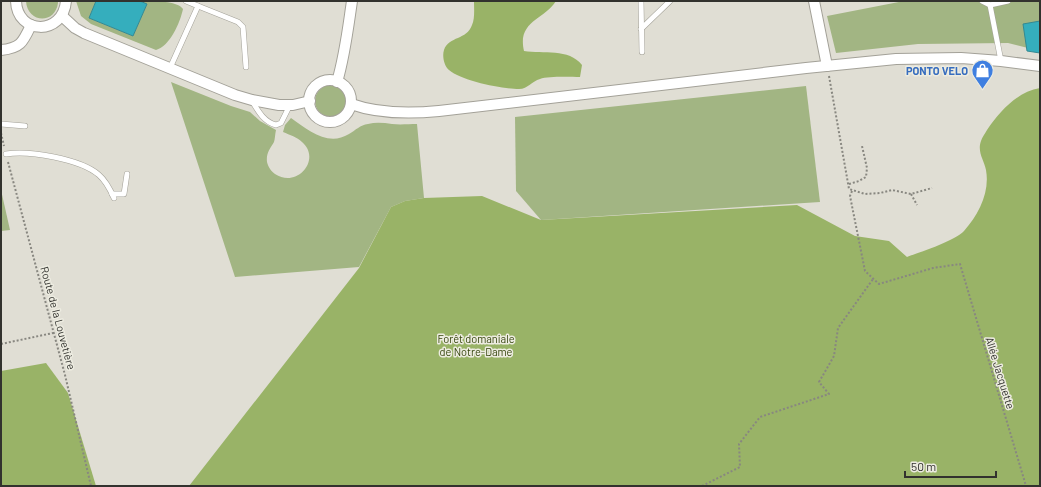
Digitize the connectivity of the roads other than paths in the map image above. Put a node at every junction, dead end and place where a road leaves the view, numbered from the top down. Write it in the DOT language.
graph roads {
  1 [pos="16,1"];
  2 [pos="66,1"];
  3 [pos="186,1"];
  4 [pos="641,1"];
  5 [pos="670,1"];
  6 [pos="814,1"];
  7 [pos="982,1"];
  8 [pos="1008,1"];
  9 [pos="350,2"];
  10 [pos="990,5"];
  11 [pos="198,6"];
  12 [pos="62,16"];
  13 [pos="31,25"];
  14 [pos="641,28"];
  15 [pos="1,50"];
  16 [pos="642,52"];
  17 [pos="1001,61"];
  18 [pos="827,66"];
  19 [pos="1040,66"];
  20 [pos="246,67"];
  21 [pos="170,68"];
  22 [pos="337,82"];
  23 [pos="252,100"];
  24 [pos="310,101"];
  25 [pos="351,104"];
  26 [pos="290,105"];
  27 [pos="1,124"];
  28 [pos="25,126"];
  29 [pos="6,154"];
  30 [pos="127,174"];
  1 -- 13 [label="street"];
  2 -- 12 [label="street"];
  3 -- 11 [label="lane"];
  4 -- 14 [label="lane"];
  5 -- 14 [label="lane"];
  6 -- 18 [label="street"];
  7 -- 10 [label="lane"];
  8 -- 10 [label="lane"];
  9 -- 22 [label="street"];
  10 -- 17 [label="lane"];
  11 -- 20 [label="lane"];
  11 -- 21 [label="lane"];
  12 -- 13 [label="street"];
  12 -- 21 [label="street"];
  13 -- 15 [label="street"];
  14 -- 16 [label="lane"];
  17 -- 18 [label="street"];
  17 -- 19 [label="street"];
  18 -- 25 [label="street"];
  21 -- 23 [label="street"];
  22 -- 24 [label="street"];
  22 -- 25 [label="street"];
  23 -- 26 [label="street"];
  23 -- 26 [label="lane"];
  24 -- 25 [label="street"];
  24 -- 26 [label="street"];
  27 -- 28 [label="lane"];
  29 -- 30 [label="lane"];
}
